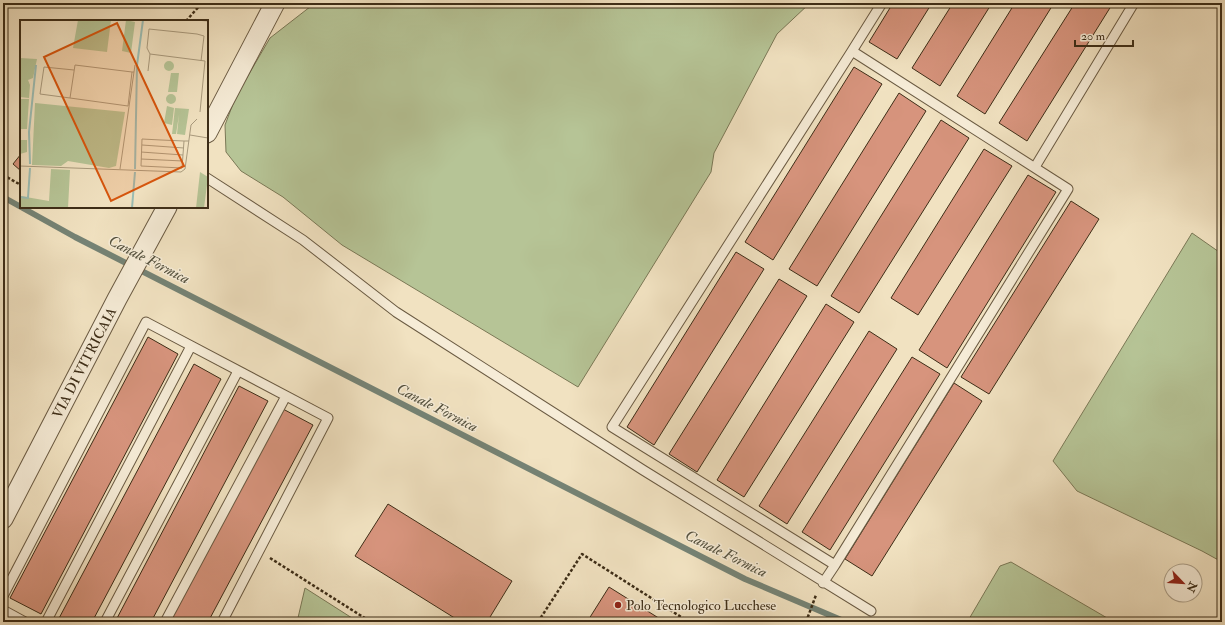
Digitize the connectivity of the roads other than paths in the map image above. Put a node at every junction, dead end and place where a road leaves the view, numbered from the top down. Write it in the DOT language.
graph roads {
  1 [pos="275,3"];
  2 [pos="882,3"];
  3 [pos="1134,3"];
  4 [pos="852,51"];
  5 [pos="208,131"];
  6 [pos="1035,167"];
  7 [pos="208,179"];
  8 [pos="166,208"];
  9 [pos="191,346"];
  10 [pos="238,371"];
  11 [pos="286,396"];
  12 [pos="3,519"];
  13 [pos="835,565"];
  14 [pos="823,583"];
  15 [pos="3,596"];
  16 [pos="3,610"];
  17 [pos="871,611"];
  18 [pos="25,622"];
  19 [pos="46,622"];
  20 [pos="105,622"];
  21 [pos="165,622"];
  22 [pos="222,622"];
  1 -- 5 [label="street"];
  2 -- 4 [label="lane"];
  3 -- 6 [label="lane"];
  4 -- 6 [label="lane"];
  4 -- 13 [label="lane"];
  6 -- 13 [label="lane"];
  7 -- 14 [label="lane"];
  8 -- 12 [label="street, VIA DI VITRICAIA"];
  9 -- 10 [label="lane"];
  9 -- 15 [label="lane"];
  9 -- 19 [label="lane"];
  10 -- 11 [label="lane"];
  10 -- 20 [label="lane"];
  11 -- 21 [label="lane"];
  11 -- 22 [label="lane"];
  13 -- 14 [label="lane"];
  14 -- 17 [label="lane"];
  16 -- 18 [label="lane"];
}
